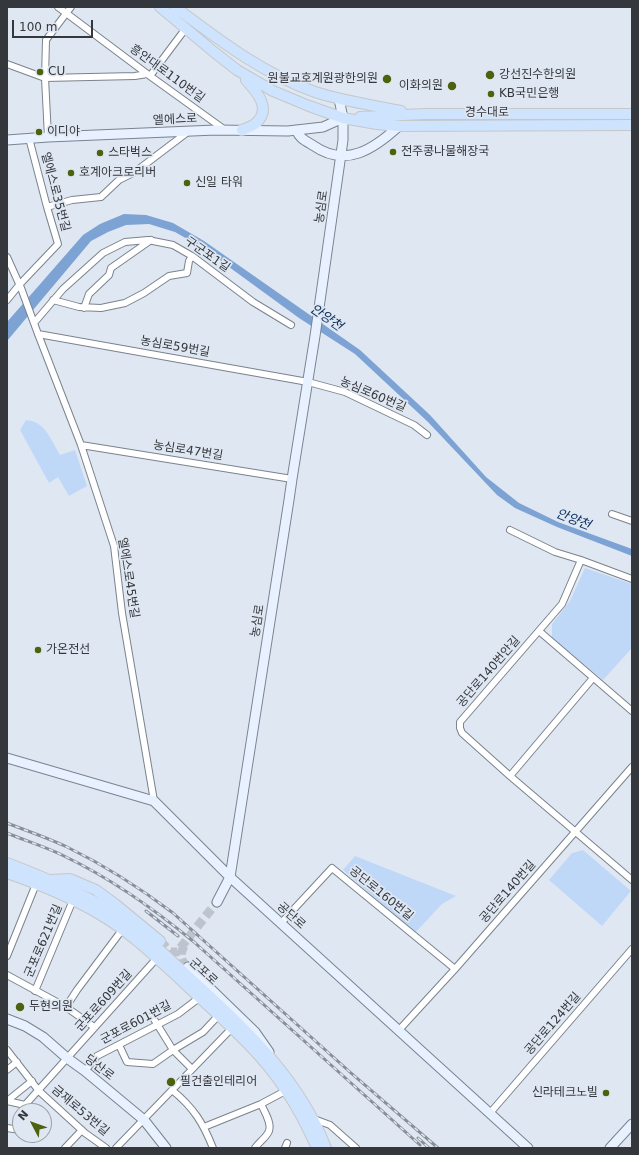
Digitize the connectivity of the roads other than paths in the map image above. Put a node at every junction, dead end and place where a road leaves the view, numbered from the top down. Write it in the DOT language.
graph roads {
  1 [pos="58,7"];
  2 [pos="70,7"];
  3 [pos="150,7"];
  4 [pos="160,7"];
  5 [pos="175,7"];
  6 [pos="183,7"];
  7 [pos="66,13"];
  8 [pos="183,32"];
  9 [pos="221,42"];
  10 [pos="214,52"];
  11 [pos="7,64"];
  12 [pos="237,70"];
  13 [pos="148,75"];
  14 [pos="45,78"];
  15 [pos="339,99"];
  16 [pos="415,114"];
  17 [pos="632,114"];
  18 [pos="343,118"];
  19 [pos="632,125"];
  20 [pos="399,126"];
  21 [pos="225,130"];
  22 [pos="242,130"];
  23 [pos="296,130"];
  24 [pos="189,132"];
  25 [pos="48,137"];
  26 [pos="29,138"];
  27 [pos="7,140"];
  28 [pos="341,156"];
  29 [pos="47,207"];
  30 [pos="151,240"];
  31 [pos="192,256"];
  32 [pos="7,257"];
  33 [pos="20,286"];
  34 [pos="7,300"];
  35 [pos="54,300"];
  36 [pos="84,308"];
  37 [pos="34,322"];
  38 [pos="291,325"];
  39 [pos="38,334"];
  40 [pos="308,382"];
  41 [pos="427,435"];
  42 [pos="82,445"];
  43 [pos="292,479"];
  44 [pos="612,514"];
  45 [pos="632,521"];
  46 [pos="510,530"];
  47 [pos="581,560"];
  48 [pos="632,578"];
  49 [pos="539,630"];
  50 [pos="593,678"];
  51 [pos="632,711"];
  52 [pos="7,758"];
  53 [pos="632,767"];
  54 [pos="510,776"];
  55 [pos="154,801"];
  56 [pos="576,832"];
  57 [pos="7,860"];
  58 [pos="11,865"];
  59 [pos="7,873"];
  60 [pos="230,877"];
  61 [pos="49,880"];
  62 [pos="632,880"];
  63 [pos="36,884"];
  64 [pos="73,900"];
  65 [pos="216,902"];
  66 [pos="281,923"];
  67 [pos="122,930"];
  68 [pos="7,936"];
  69 [pos="14,938"];
  70 [pos="160,941"];
  71 [pos="632,949"];
  72 [pos="7,956"];
  73 [pos="157,958"];
  74 [pos="188,966"];
  75 [pos="455,969"];
  76 [pos="7,975"];
  77 [pos="35,991"];
  78 [pos="199,998"];
  79 [pos="66,1008"];
  80 [pos="152,1016"];
  81 [pos="218,1016"];
  82 [pos="7,1019"];
  83 [pos="157,1026"];
  84 [pos="94,1027"];
  85 [pos="232,1028"];
  86 [pos="399,1030"];
  87 [pos="119,1045"];
  88 [pos="7,1050"];
  89 [pos="173,1050"];
  90 [pos="271,1056"];
  91 [pos="67,1058"];
  92 [pos="17,1062"];
  93 [pos="192,1069"];
  94 [pos="7,1070"];
  95 [pos="85,1071"];
  96 [pos="32,1081"];
  97 [pos="172,1090"];
  98 [pos="286,1090"];
  99 [pos="39,1091"];
  100 [pos="300,1096"];
  101 [pos="7,1101"];
  102 [pos="261,1104"];
  103 [pos="490,1113"];
  104 [pos="314,1119"];
  105 [pos="144,1120"];
  106 [pos="632,1124"];
  107 [pos="204,1126"];
  108 [pos="82,1130"];
  109 [pos="65,1148"];
  110 [pos="106,1148"];
  111 [pos="116,1148"];
  112 [pos="166,1148"];
  113 [pos="214,1148"];
  114 [pos="255,1148"];
  115 [pos="317,1148"];
  116 [pos="326,1148"];
  117 [pos="356,1148"];
  118 [pos="528,1148"];
  119 [pos="610,1148"];
  1 -- 7 [label="street, 흥안대로110번길"];
  2 -- 7 [label="street"];
  3 -- 8 [label="main road"];
  4 -- 10 [label="main road, 경수대로"];
  5 -- 9 [label="main road, 경수대로"];
  6 -- 9 [label="main road"];
  7 -- 13 [label="street, 흥안대로110번길"];
  7 -- 14 [label="street"];
  8 -- 10 [label="main road"];
  8 -- 13 [label="street"];
  9 -- 15 [label="main road, 경수대로"];
  10 -- 12 [label="main road, 경수대로"];
  11 -- 14 [label="street"];
  12 -- 18 [label="main road, 경수대로"];
  12 -- 22 [label="main road"];
  13 -- 14 [label="street"];
  13 -- 21 [label="street, 흥안대로110번길"];
  14 -- 25 [label="street"];
  15 -- 16 [label="main road, 경수대로"];
  15 -- 18 [label="street, 농심로"];
  16 -- 17 [label="main road, 경수대로"];
  16 -- 18 [label="main road, 경수대로"];
  18 -- 20 [label="main road, 경수대로"];
  18 -- 23 [label="street, 엘에스로"];
  18 -- 28 [label="street, 농심로"];
  19 -- 20 [label="main road, 경수대로"];
  20 -- 28 [label="street"];
  21 -- 22 [label="street, 엘에스로"];
  21 -- 24 [label="street, 엘에스로"];
  22 -- 23 [label="street, 엘에스로"];
  23 -- 28 [label="street"];
  24 -- 25 [label="street, 엘에스로"];
  24 -- 29 [label="street"];
  25 -- 26 [label="street, 엘에스로"];
  26 -- 27 [label="street, 엘에스로"];
  26 -- 29 [label="street, 엘에스로35번길"];
  28 -- 40 [label="street, 농심로"];
  29 -- 33 [label="street, 엘에스로35번길"];
  30 -- 31 [label="street, 구군포1길"];
  30 -- 35 [label="street, 구군포1길"];
  30 -- 36 [label="street"];
  31 -- 36 [label="street"];
  31 -- 38 [label="street, 구군포1길"];
  32 -- 33 [label="street"];
  33 -- 34 [label="street"];
  33 -- 37 [label="street, 엘에스로45번길"];
  35 -- 36 [label="street"];
  35 -- 37 [label="street, 구군포1길"];
  37 -- 39 [label="street, 엘에스로45번길"];
  39 -- 40 [label="street, 농심로59번길"];
  39 -- 42 [label="street, 엘에스로45번길"];
  40 -- 41 [label="street, 농심로60번길"];
  40 -- 43 [label="street, 농심로"];
  42 -- 43 [label="street, 농심로47번길"];
  42 -- 55 [label="street, 엘에스로45번길"];
  43 -- 60 [label="street, 농심로"];
  44 -- 45 [label="street"];
  46 -- 47 [label="street"];
  47 -- 48 [label="street"];
  47 -- 49 [label="street, 공단로140번안길"];
  49 -- 50 [label="street"];
  49 -- 54 [label="street, 공단로140번안길"];
  50 -- 51 [label="street"];
  50 -- 54 [label="street"];
  52 -- 55 [label="street, 공단로"];
  53 -- 56 [label="street, 공단로140번길"];
  54 -- 56 [label="street, 공단로140번안길"];
  55 -- 60 [label="street, 공단로"];
  56 -- 62 [label="street, 공단로140번안길"];
  56 -- 75 [label="street, 공단로140번길"];
  57 -- 58 [label="street, 군포로"];
  58 -- 61 [label="main road, 군포로"];
  59 -- 63 [label="main road, 군포로"];
  60 -- 65 [label="street, 농심로"];
  60 -- 66 [label="street, 공단로"];
  61 -- 70 [label="main road"];
  61 -- 90 [label="main road, 군포로"];
  63 -- 64 [label="main road, 군포로"];
  63 -- 69 [label="street"];
  64 -- 67 [label="main road, 군포로"];
  64 -- 77 [label="street, 군포로621번길"];
  66 -- 75 [label="street, 공단로160번길"];
  66 -- 86 [label="street, 공단로"];
  67 -- 73 [label="main road, 군포로"];
  67 -- 79 [label="street"];
  68 -- 69 [label="street"];
  69 -- 72 [label="street"];
  71 -- 103 [label="street, 공단로124번길"];
  73 -- 78 [label="main road, 군포로"];
  73 -- 84 [label="street, 군포로609번길"];
  74 -- 90 [label="street"];
  75 -- 86 [label="street, 공단로140번길"];
  76 -- 77 [label="street"];
  77 -- 79 [label="street"];
  78 -- 81 [label="main road, 군포로"];
  78 -- 83 [label="street, 군포로601번길"];
  79 -- 84 [label="street"];
  80 -- 83 [label="street"];
  81 -- 85 [label="main road, 군포로"];
  81 -- 89 [label="street"];
  82 -- 91 [label="street, 당산로"];
  83 -- 87 [label="street, 군포로601번길"];
  83 -- 89 [label="street"];
  84 -- 91 [label="street, 군포로609번길"];
  85 -- 93 [label="street"];
  85 -- 98 [label="main road, 군포로"];
  86 -- 103 [label="street, 공단로"];
  87 -- 89 [label="street"];
  87 -- 95 [label="street, 군포로601번길"];
  88 -- 92 [label="street, 금재로53번길"];
  89 -- 93 [label="street"];
  90 -- 100 [label="main road, 군포로"];
  91 -- 95 [label="street, 당산로"];
  91 -- 99 [label="street, 군포로609번길"];
  92 -- 94 [label="street"];
  92 -- 96 [label="street, 금재로53번길"];
  93 -- 97 [label="street"];
  95 -- 105 [label="street, 당산로"];
  96 -- 99 [label="street, 금재로53번길"];
  96 -- 101 [label="street"];
  97 -- 105 [label="street"];
  97 -- 107 [label="street"];
  98 -- 100 [label="street"];
  98 -- 102 [label="street"];
  98 -- 115 [label="main road, 군포로"];
  99 -- 101 [label="street, 군포로609번길"];
  99 -- 108 [label="street, 금재로53번길"];
  100 -- 104 [label="main road, 군포로"];
  102 -- 107 [label="street"];
  102 -- 114 [label="street"];
  103 -- 118 [label="street, 공단로"];
  104 -- 116 [label="main road, 군포로"];
  104 -- 117 [label="street"];
  105 -- 111 [label="street"];
  105 -- 112 [label="street, 당산로"];
  106 -- 119 [label="street"];
  107 -- 113 [label="street"];
  108 -- 109 [label="street"];
  108 -- 110 [label="street, 금재로53번길"];
}
